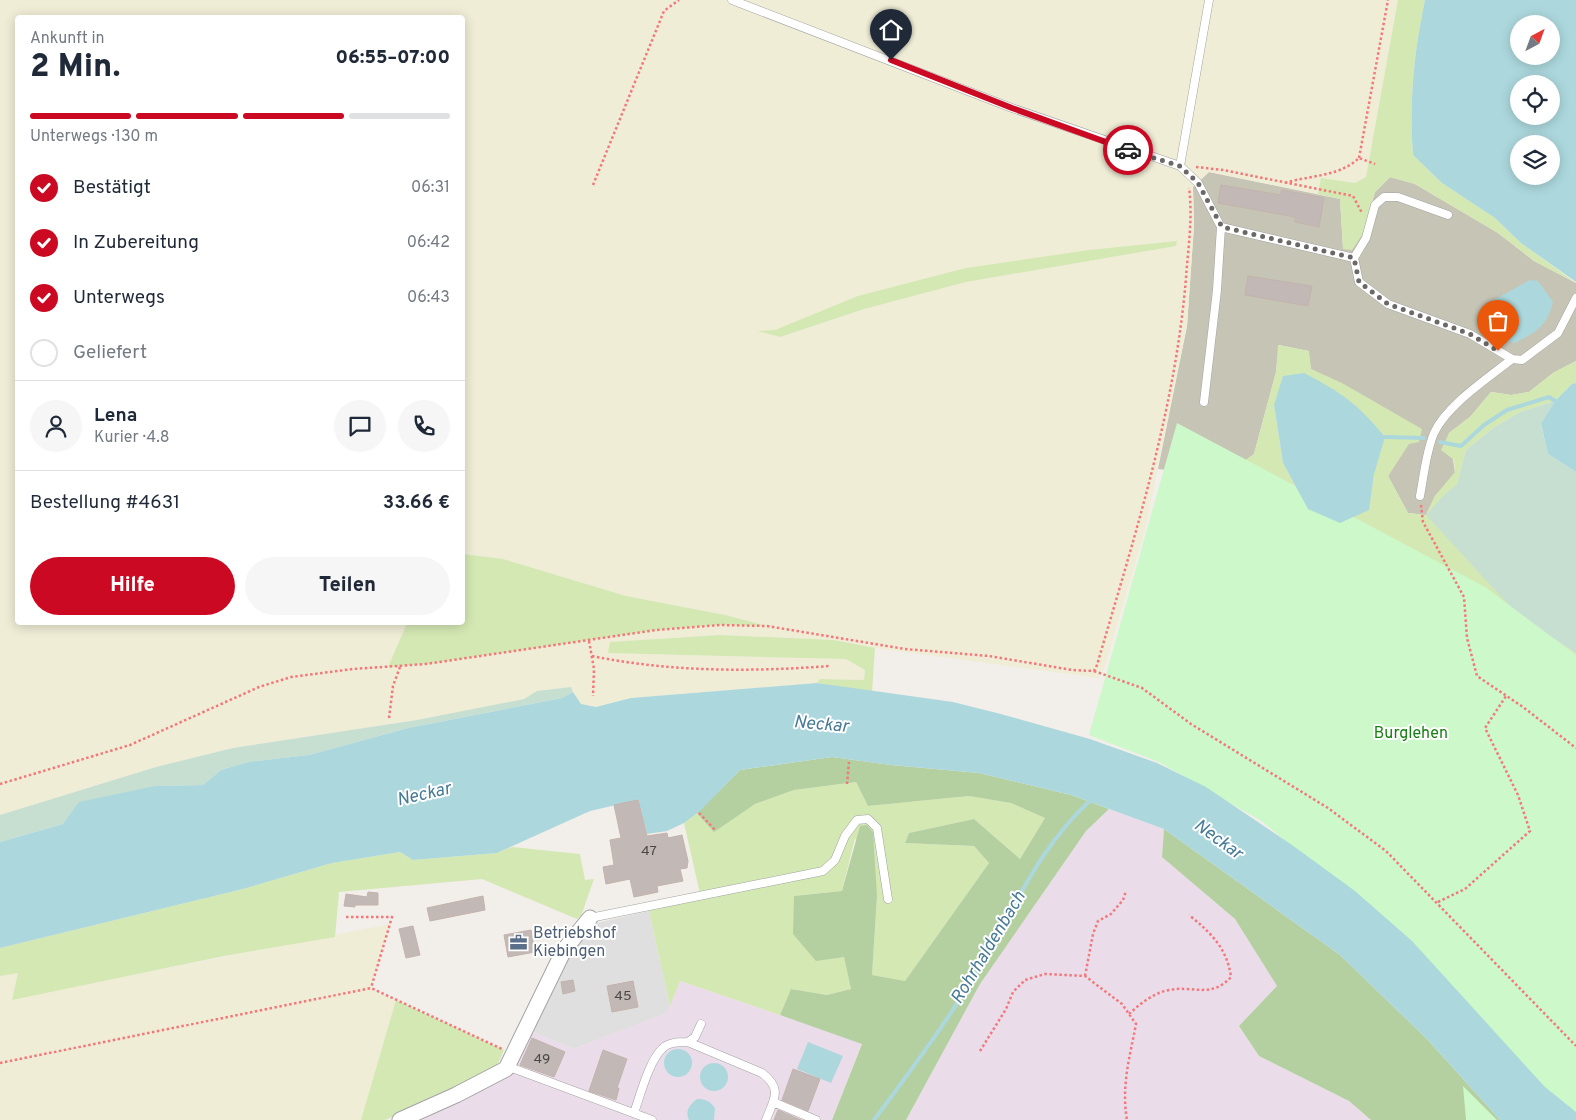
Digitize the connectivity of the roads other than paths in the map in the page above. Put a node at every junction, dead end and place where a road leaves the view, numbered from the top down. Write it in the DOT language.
graph roads {
  1 [pos="732,0"];
  2 [pos="1209,0"];
  3 [pos="1180,166"];
  4 [pos="1448,215"];
  5 [pos="1222,227"];
  6 [pos="1354,258"];
  7 [pos="1576,298"];
  8 [pos="1512,359"];
  9 [pos="1204,402"];
  10 [pos="1420,496"];
  11 [pos="888,899"];
  12 [pos="590,918"];
  13 [pos="701,1024"];
  14 [pos="688,1042"];
  15 [pos="506,1068"];
  16 [pos="773,1102"];
  17 [pos="634,1113"];
  18 [pos="400,1120"];
  19 [pos="652,1120"];
  20 [pos="766,1120"];
  21 [pos="816,1120"];
  1 -- 3 [label="lane"];
  2 -- 3 [label="lane"];
  3 -- 5 [label="lane"];
  4 -- 6 [label="lane"];
  5 -- 6 [label="lane"];
  5 -- 9 [label="lane"];
  6 -- 8 [label="lane"];
  7 -- 8 [label="lane"];
  8 -- 10 [label="lane"];
  11 -- 12 [label="lane"];
  12 -- 15 [label="street"];
  13 -- 14 [label="lane"];
  14 -- 16 [label="lane"];
  14 -- 17 [label="lane"];
  15 -- 17 [label="lane"];
  15 -- 18 [label="street"];
  16 -- 20 [label="lane"];
  16 -- 21 [label="lane"];
  17 -- 19 [label="lane"];
}
